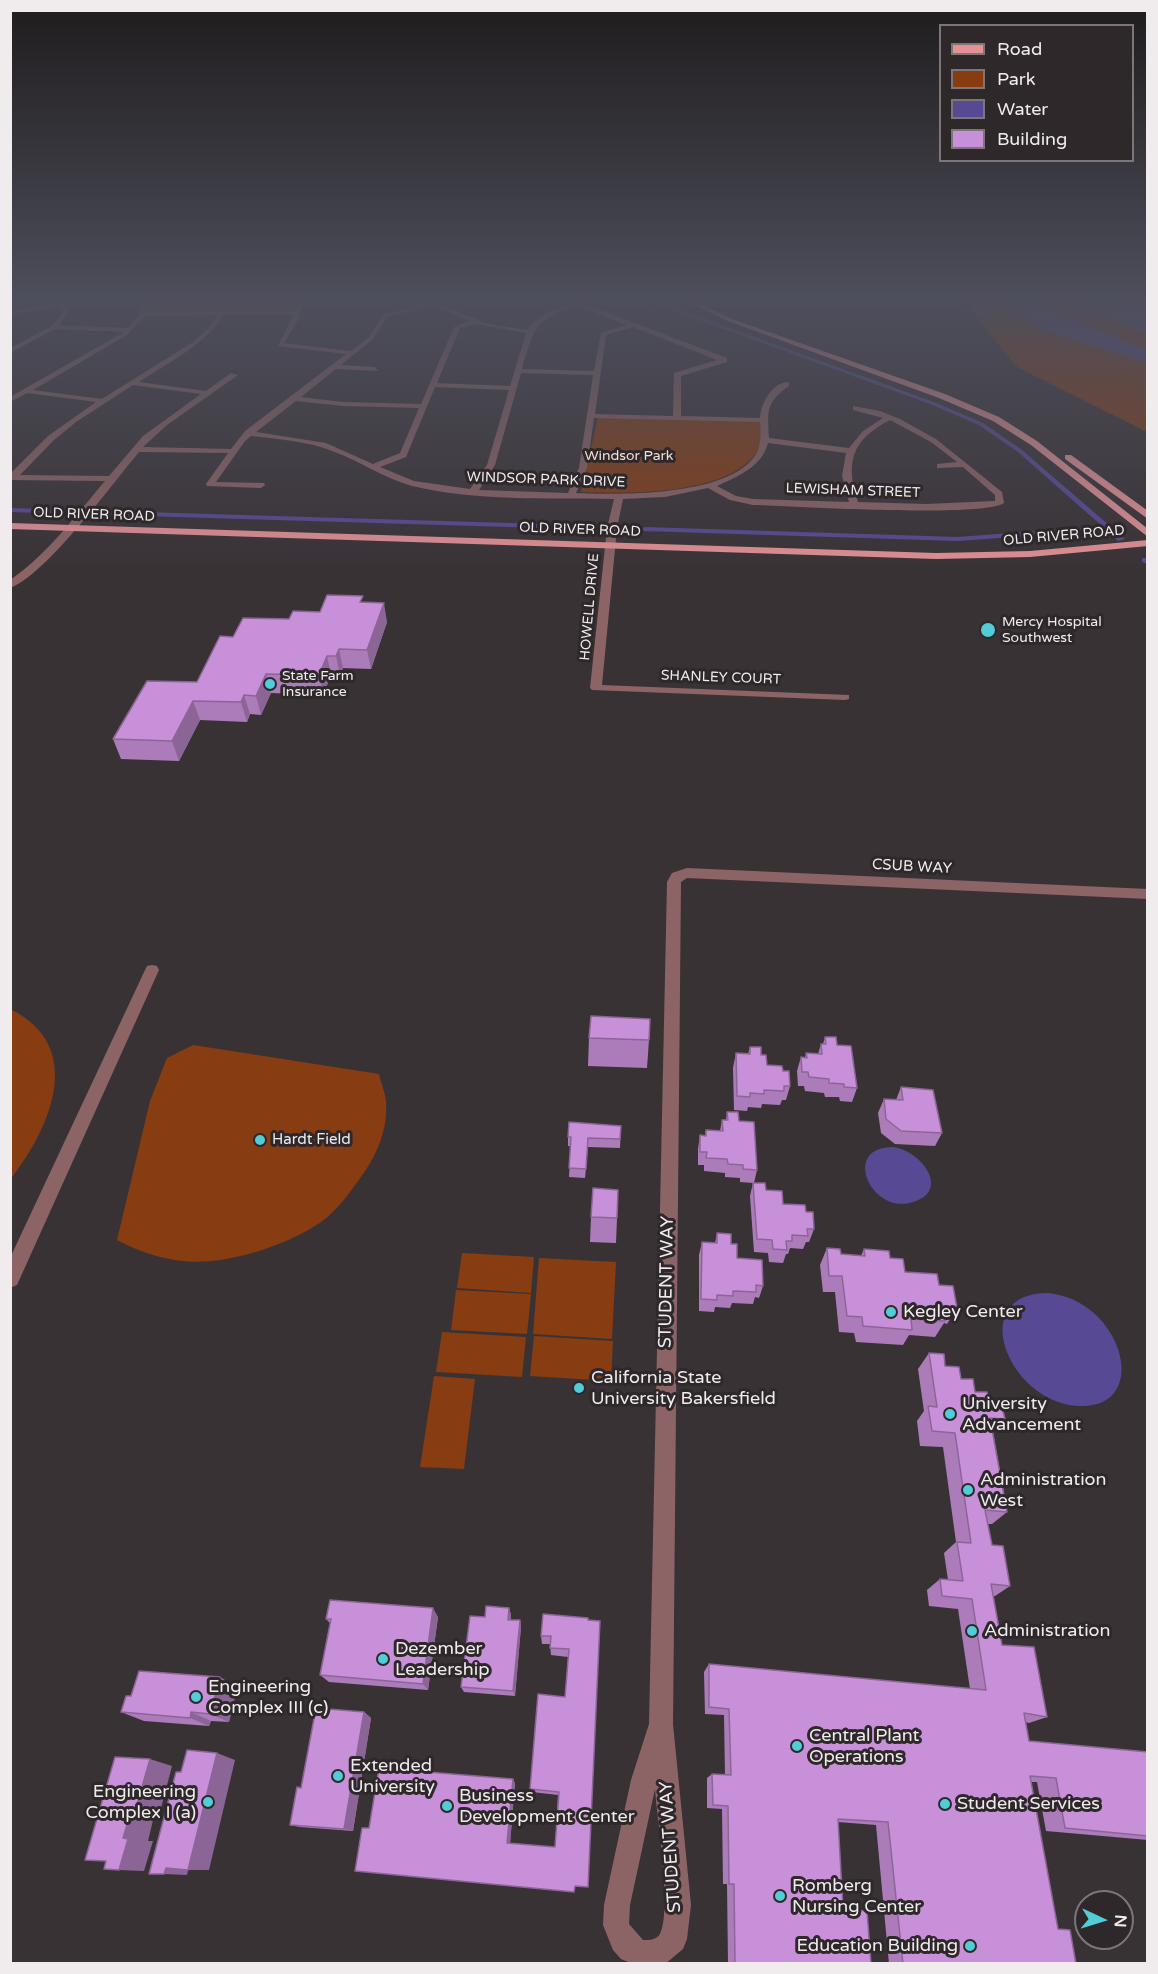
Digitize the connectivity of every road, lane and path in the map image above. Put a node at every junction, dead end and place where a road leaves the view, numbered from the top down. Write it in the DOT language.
graph roads {
  1 [pos="50,394"];
  2 [pos="113,394"];
  3 [pos="206,394"];
  4 [pos="298,394"];
  5 [pos="429,394"];
  6 [pos="511,394"];
  7 [pos="594,394"];
  8 [pos="677,394"];
  9 [pos="772,394"];
  10 [pos="935,394"];
  11 [pos="949,394"];
  12 [pos="293,398"];
  13 [pos="102,401"];
  14 [pos="424,406"];
  15 [pos="856,408"];
  16 [pos="591,416"];
  17 [pos="677,418"];
  18 [pos="888,418"];
  19 [pos="763,420"];
  20 [pos="248,433"];
  21 [pos="766,440"];
  22 [pos="1034,443"];
  23 [pos="1053,446"];
  24 [pos="137,449"];
  25 [pos="232,451"];
  26 [pos="852,451"];
  27 [pos="1063,453"];
  28 [pos="965,464"];
  29 [pos="940,466"];
  30 [pos="372,467"];
  31 [pos="1091,473"];
  32 [pos="12,477"];
  33 [pos="112,479"];
  34 [pos="403,480"];
  35 [pos="261,485"];
  36 [pos="709,485"];
  37 [pos="388,488"];
  38 [pos="473,492"];
  39 [pos="571,495"];
  40 [pos="619,496"];
  41 [pos="854,504"];
  42 [pos="1148,516"];
  43 [pos="10,526"];
  44 [pos="70,528"];
  45 [pos="1148,534"];
  46 [pos="10,535"];
  47 [pos="63,537"];
  48 [pos="1148,543"];
  49 [pos="609,549"];
  50 [pos="1148,552"];
  51 [pos="888,554"];
  52 [pos="823,560"];
  53 [pos="10,585"];
  54 [pos="596,688"];
  55 [pos="845,697"];
  56 [pos="677,876"];
  57 [pos="1148,894"];
  58 [pos="152,970"];
  59 [pos="10,1279"];
  60 [pos="661,1724"];
  1 -- 13 [label="street"];
  2 -- 13 [label="street"];
  3 -- 24 [label="street"];
  4 -- 12 [label="street"];
  5 -- 14 [label="street"];
  6 -- 38 [label="street"];
  7 -- 16 [label="street"];
  8 -- 17 [label="street"];
  9 -- 19 [label="street"];
  10 -- 22 [label="main road"];
  11 -- 23 [label="main road"];
  12 -- 14 [label="street"];
  12 -- 20 [label="street"];
  13 -- 32 [label="street"];
  14 -- 30 [label="street"];
  15 -- 18 [label="street"];
  16 -- 17 [label="street"];
  16 -- 39 [label="street"];
  17 -- 19 [label="street"];
  18 -- 26 [label="street"];
  18 -- 28 [label="street"];
  19 -- 21 [label="street"];
  20 -- 25 [label="street"];
  20 -- 30 [label="street, WINDSOR PARK DRIVE"];
  21 -- 26 [label="street"];
  21 -- 36 [label="street, WINDSOR PARK DRIVE"];
  22 -- 31 [label="main road"];
  22 -- 45 [label="main road"];
  24 -- 25 [label="street"];
  24 -- 33 [label="street"];
  25 -- 35 [label="street"];
  26 -- 41 [label="street"];
  27 -- 31 [label="main road"];
  28 -- 29 [label="street"];
  28 -- 41 [label="street, LEWISHAM STREET"];
  30 -- 34 [label="street, WINDSOR PARK DRIVE"];
  31 -- 42 [label="main road"];
  32 -- 33 [label="street"];
  33 -- 44 [label="street"];
  34 -- 37 [label="street"];
  34 -- 38 [label="street, WINDSOR PARK DRIVE"];
  36 -- 40 [label="street, WINDSOR PARK DRIVE"];
  36 -- 41 [label="street, LEWISHAM STREET"];
  38 -- 39 [label="street, WINDSOR PARK DRIVE"];
  39 -- 40 [label="street, WINDSOR PARK DRIVE"];
  40 -- 49 [label="street, HOWELL DRIVE"];
  43 -- 44 [label="main road, OLD RIVER ROAD"];
  44 -- 47 [label="street"];
  44 -- 49 [label="main road, OLD RIVER ROAD"];
  46 -- 47 [label="main road, OLD RIVER ROAD"];
  47 -- 49 [label="main road, OLD RIVER ROAD"];
  47 -- 53 [label="street"];
  48 -- 51 [label="main road, OLD RIVER ROAD"];
  49 -- 51 [label="main road, OLD RIVER ROAD"];
  49 -- 52 [label="main road, OLD RIVER ROAD"];
  49 -- 54 [label="street, HOWELL DRIVE"];
  50 -- 52 [label="main road, OLD RIVER ROAD"];
  51 -- 52 [label="main road"];
  54 -- 55 [label="street, SHANLEY COURT"];
  56 -- 57 [label="street, CSUB WAY"];
  56 -- 60 [label="street, STUDENT WAY"];
  58 -- 59 [label="street"];
  60 -- 60 [label="street, STUDENT WAY"];
}
